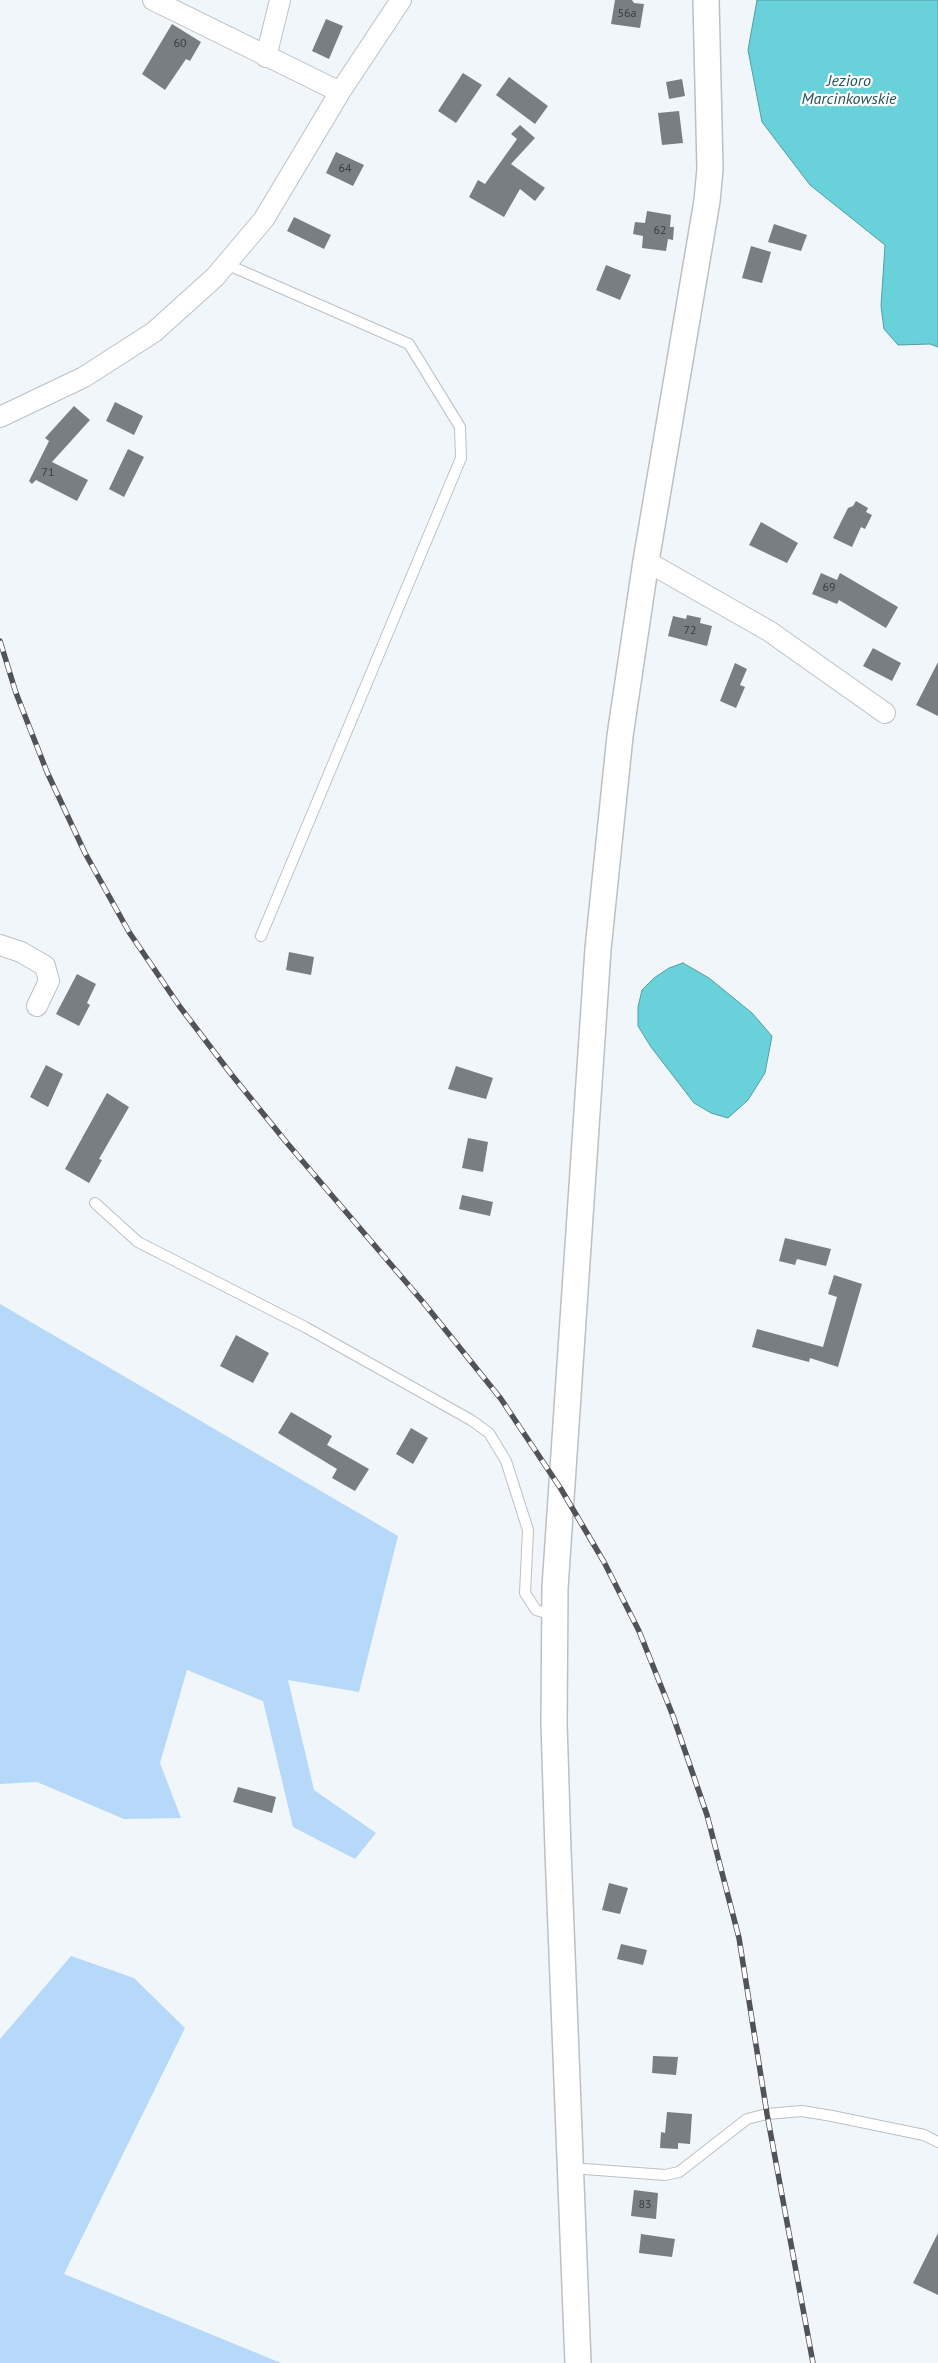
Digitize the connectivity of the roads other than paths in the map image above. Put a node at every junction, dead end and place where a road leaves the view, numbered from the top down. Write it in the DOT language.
graph roads {
  1 [pos="153,0"];
  2 [pos="280,0"];
  3 [pos="401,0"];
  4 [pos="704,2"];
  5 [pos="266,57"];
  6 [pos="340,92"];
  7 [pos="226,264"];
  8 [pos="0,417"];
  9 [pos="646,561"];
  10 [pos="885,713"];
  11 [pos="261,936"];
  12 [pos="0,945"];
  13 [pos="37,1006"];
  14 [pos="95,1203"];
  15 [pos="554,1615"];
  16 [pos="938,2142"];
  17 [pos="570,2168"];
  18 [pos="578,2363"];
  1 -- 5 [label="street"];
  2 -- 5 [label="street"];
  3 -- 6 [label="street"];
  4 -- 9 [label="street"];
  5 -- 6 [label="street"];
  6 -- 7 [label="street"];
  7 -- 8 [label="street"];
  7 -- 11 [label="lane"];
  9 -- 10 [label="street"];
  9 -- 15 [label="street"];
  12 -- 13 [label="street"];
  14 -- 15 [label="lane"];
  15 -- 17 [label="street"];
  16 -- 17 [label="lane"];
  17 -- 18 [label="street"];
}
